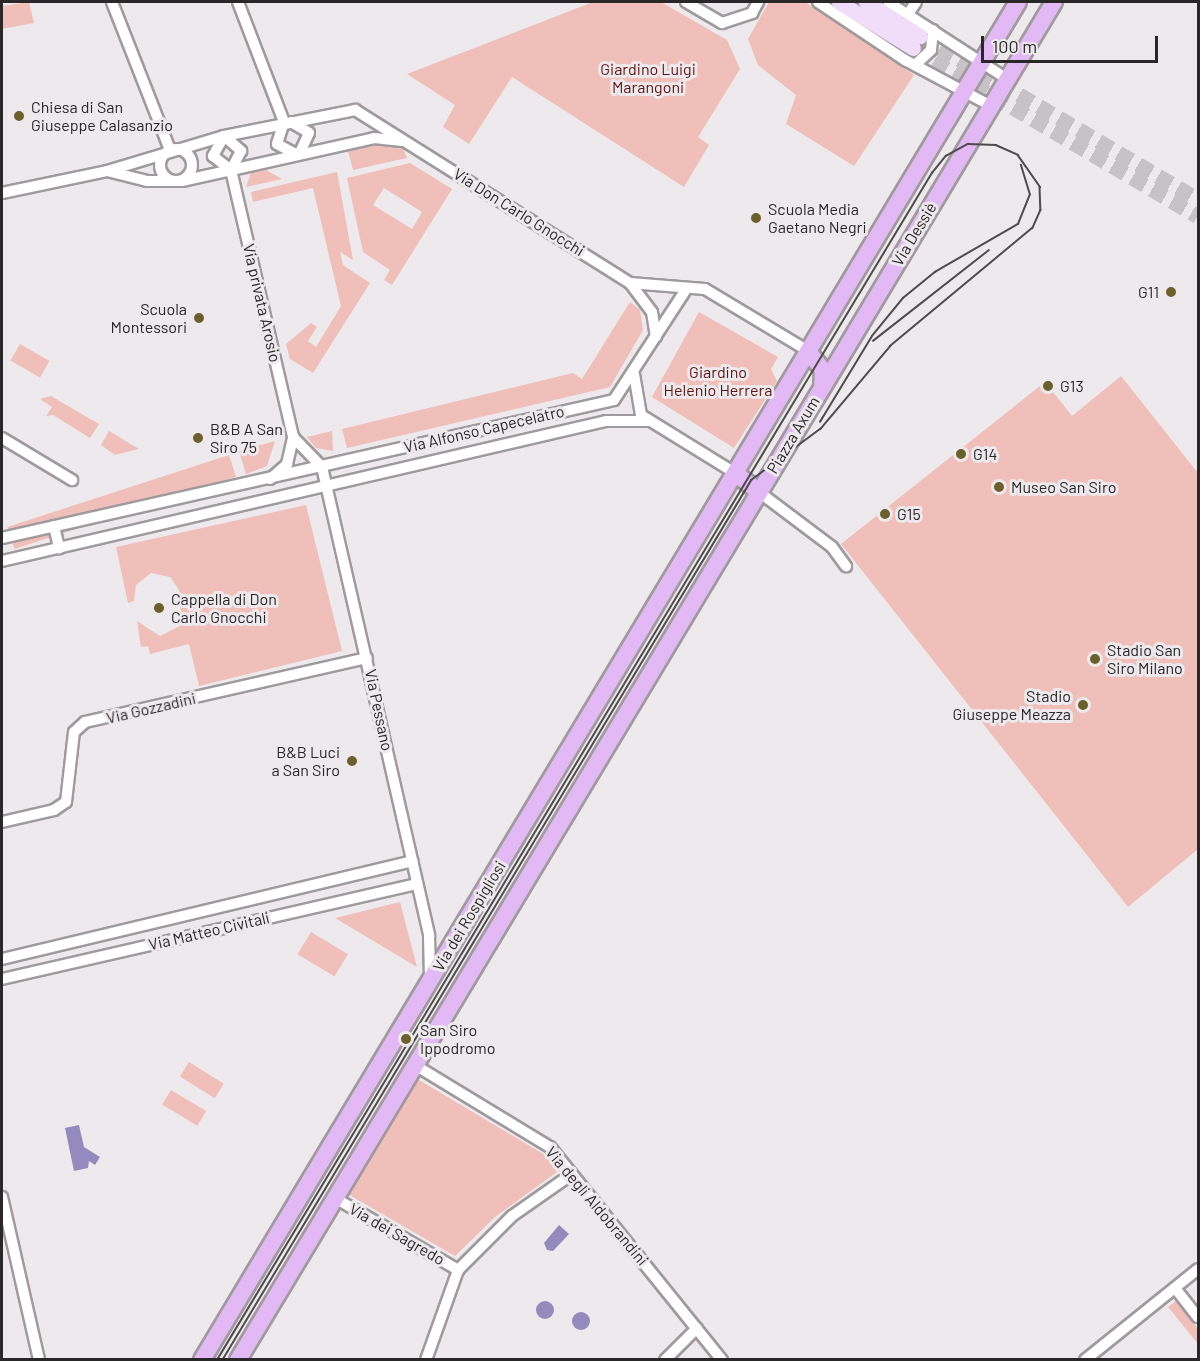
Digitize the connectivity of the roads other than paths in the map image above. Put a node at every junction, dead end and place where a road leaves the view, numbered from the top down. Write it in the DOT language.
graph roads {
  1 [pos="112,2"];
  2 [pos="238,2"];
  3 [pos="686,2"];
  4 [pos="758,2"];
  5 [pos="819,2"];
  6 [pos="839,2"];
  7 [pos="866,2"];
  8 [pos="888,2"];
  9 [pos="916,2"];
  10 [pos="1018,2"];
  11 [pos="1054,2"];
  12 [pos="908,14"];
  13 [pos="922,38"];
  14 [pos="981,64"];
  15 [pos="915,65"];
  16 [pos="1007,80"];
  17 [pos="964,91"];
  18 [pos="991,105"];
  19 [pos="284,122"];
  20 [pos="224,136"];
  21 [pos="408,142"];
  22 [pos="170,150"];
  23 [pos="299,154"];
  24 [pos="231,170"];
  25 [pos="107,171"];
  26 [pos="182,181"];
  27 [pos="2,192"];
  28 [pos="630,283"];
  29 [pos="685,291"];
  30 [pos="657,338"];
  31 [pos="808,351"];
  32 [pos="634,374"];
  33 [pos="822,388"];
  34 [pos="648,421"];
  35 [pos="293,437"];
  36 [pos="2,438"];
  37 [pos="430,440"];
  38 [pos="435,461"];
  39 [pos="322,467"];
  40 [pos="735,473"];
  41 [pos="72,480"];
  42 [pos="268,481"];
  43 [pos="328,485"];
  44 [pos="759,492"];
  45 [pos="54,526"];
  46 [pos="2,538"];
  47 [pos="59,548"];
  48 [pos="2,561"];
  49 [pos="846,566"];
  50 [pos="368,658"];
  51 [pos="2,822"];
  52 [pos="412,861"];
  53 [pos="417,884"];
  54 [pos="429,936"];
  55 [pos="455,939"];
  56 [pos="2,959"];
  57 [pos="2,979"];
  58 [pos="428,984"];
  59 [pos="415,1065"];
  60 [pos="572,1174"];
  61 [pos="2,1197"];
  62 [pos="335,1198"];
  63 [pos="3,1211"];
  64 [pos="1198,1269"];
  65 [pos="458,1270"];
  66 [pos="1175,1288"];
  67 [pos="1198,1317"];
  68 [pos="697,1328"];
  69 [pos="39,1359"];
  70 [pos="202,1359"];
  71 [pos="238,1359"];
  72 [pos="426,1359"];
  73 [pos="666,1359"];
  74 [pos="722,1359"];
  75 [pos="1085,1359"];
  1 -- 22 [label="street"];
  2 -- 19 [label="street"];
  3 -- 4 [label="street"];
  5 -- 15 [label="street"];
  6 -- 13 [label="main road"];
  7 -- 13 [label="main road"];
  8 -- 12 [label="street"];
  9 -- 12 [label="street"];
  10 -- 14 [label="main road, Via Dessiè"];
  11 -- 16 [label="main road, Via Dessiè"];
  12 -- 13 [label="street"];
  13 -- 14 [label="street"];
  13 -- 15 [label="street"];
  14 -- 16 [label="street"];
  14 -- 17 [label="main road, Via Dessiè"];
  15 -- 17 [label="street"];
  16 -- 18 [label="main road, Via Dessiè"];
  17 -- 18 [label="street"];
  17 -- 31 [label="main road, Via Dessiè"];
  18 -- 33 [label="main road, Via Dessiè"];
  19 -- 20 [label="street, Via Don Carlo Gnocchi"];
  19 -- 21 [label="street, Via Don Carlo Gnocchi"];
  19 -- 23 [label="street"];
  19 -- 23 [label="street"];
  20 -- 22 [label="street, Via Don Carlo Gnocchi"];
  20 -- 24 [label="street"];
  20 -- 24 [label="street"];
  21 -- 23 [label="street, Via Don Carlo Gnocchi"];
  21 -- 28 [label="street, Via Don Carlo Gnocchi"];
  22 -- 25 [label="street, Via Don Carlo Gnocchi"];
  22 -- 26 [label="street"];
  22 -- 26 [label="street"];
  23 -- 24 [label="street, Via Don Carlo Gnocchi"];
  24 -- 26 [label="street, Via Don Carlo Gnocchi"];
  24 -- 35 [label="street, Via privata Arosio"];
  25 -- 26 [label="street, Via Don Carlo Gnocchi"];
  25 -- 27 [label="street, Via Don Carlo Gnocchi"];
  28 -- 29 [label="street, Piazza Axum"];
  28 -- 30 [label="street"];
  29 -- 30 [label="street"];
  29 -- 31 [label="street, Piazza Axum"];
  30 -- 32 [label="street"];
  31 -- 33 [label="main road, Piazza Axum"];
  31 -- 40 [label="main road, Piazza Axum"];
  32 -- 34 [label="street"];
  32 -- 37 [label="street, Via Alfonso Capecelatro"];
  33 -- 44 [label="main road, Piazza Axum"];
  34 -- 38 [label="street, Via Alfonso Capecelatro"];
  34 -- 40 [label="street, Piazza Axum"];
  35 -- 39 [label="street"];
  35 -- 42 [label="street, Via privata Arosio"];
  36 -- 41 [label="street"];
  37 -- 38 [label="street"];
  37 -- 39 [label="street, Via Alfonso Capecelatro"];
  38 -- 43 [label="street, Via Alfonso Capecelatro"];
  39 -- 42 [label="street, Via Alfonso Capecelatro"];
  39 -- 43 [label="street"];
  40 -- 44 [label="main road, Piazza Axum"];
  40 -- 55 [label="main road, Via dei Rospigliosi"];
  42 -- 45 [label="street, Via Alfonso Capecelatro"];
  43 -- 47 [label="street, Via Alfonso Capecelatro"];
  43 -- 50 [label="street, Via Pessano"];
  44 -- 49 [label="street"];
  44 -- 59 [label="main road, Via dei Rospigliosi"];
  45 -- 46 [label="street, Via Alfonso Capecelatro"];
  45 -- 47 [label="street"];
  47 -- 48 [label="street, Via Alfonso Capecelatro"];
  50 -- 51 [label="street, Via Gozzadini"];
  50 -- 52 [label="street, Via Pessano"];
  52 -- 53 [label="street, Via Pessano"];
  52 -- 56 [label="street, Via Matteo Civitali"];
  53 -- 54 [label="street, Via Pessano"];
  53 -- 57 [label="street, Via Matteo Civitali"];
  54 -- 55 [label="street"];
  54 -- 58 [label="street, Via Pessano"];
  55 -- 58 [label="main road, Via dei Rospigliosi"];
  58 -- 70 [label="main road, Via dei Rospigliosi"];
  59 -- 60 [label="street, Via degli Aldobrandini"];
  59 -- 62 [label="main road, Via dei Rospigliosi"];
  60 -- 65 [label="street"];
  60 -- 68 [label="street, Via degli Aldobrandini"];
  61 -- 63 [label="street"];
  62 -- 65 [label="street, Via dei Sagredo"];
  62 -- 71 [label="main road, Via dei Rospigliosi"];
  63 -- 69 [label="street"];
  64 -- 66 [label="street"];
  65 -- 72 [label="street"];
  66 -- 67 [label="street"];
  66 -- 75 [label="street"];
  68 -- 73 [label="street"];
  68 -- 74 [label="street, Via degli Aldobrandini"];
}
